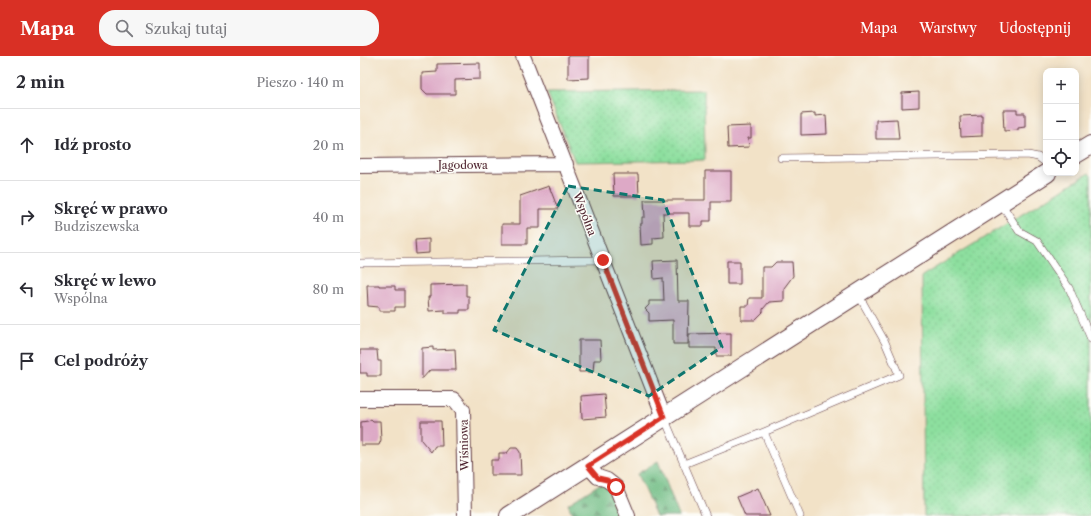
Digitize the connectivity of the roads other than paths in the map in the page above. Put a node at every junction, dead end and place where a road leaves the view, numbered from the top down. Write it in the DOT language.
graph roads {
  1 [pos="523,56"];
  2 [pos="1091,145"];
  3 [pos="1079,152"];
  4 [pos="781,158"];
  5 [pos="1043,161"];
  6 [pos="566,164"];
  7 [pos="360,166"];
  8 [pos="1043,176"];
  9 [pos="1001,203"];
  10 [pos="603,260"];
  11 [pos="360,263"];
  12 [pos="858,293"];
  13 [pos="1091,338"];
  14 [pos="360,400"];
  15 [pos="664,417"];
  16 [pos="764,432"];
  17 [pos="684,464"];
  18 [pos="588,466"];
  19 [pos="465,516"];
  20 [pos="509,516"];
  21 [pos="628,516"];
  22 [pos="706,516"];
  23 [pos="800,516"];
  1 -- 6 [label="street, Wspólna"];
  2 -- 3 [label="street"];
  4 -- 5 [label="lane"];
  6 -- 7 [label="street, Jagodowa"];
  6 -- 10 [label="street, Wspólna"];
  8 -- 9 [label="street"];
  9 -- 12 [label="street"];
  9 -- 13 [label="lane"];
  10 -- 11 [label="lane"];
  10 -- 15 [label="street, Wspólna"];
  12 -- 15 [label="street"];
  12 -- 16 [label="lane"];
  14 -- 19 [label="street, Wiśniowa"];
  15 -- 17 [label="lane"];
  15 -- 18 [label="street"];
  16 -- 17 [label="lane"];
  16 -- 23 [label="lane"];
  17 -- 22 [label="lane"];
  18 -- 20 [label="street"];
  18 -- 21 [label="street"];
}
